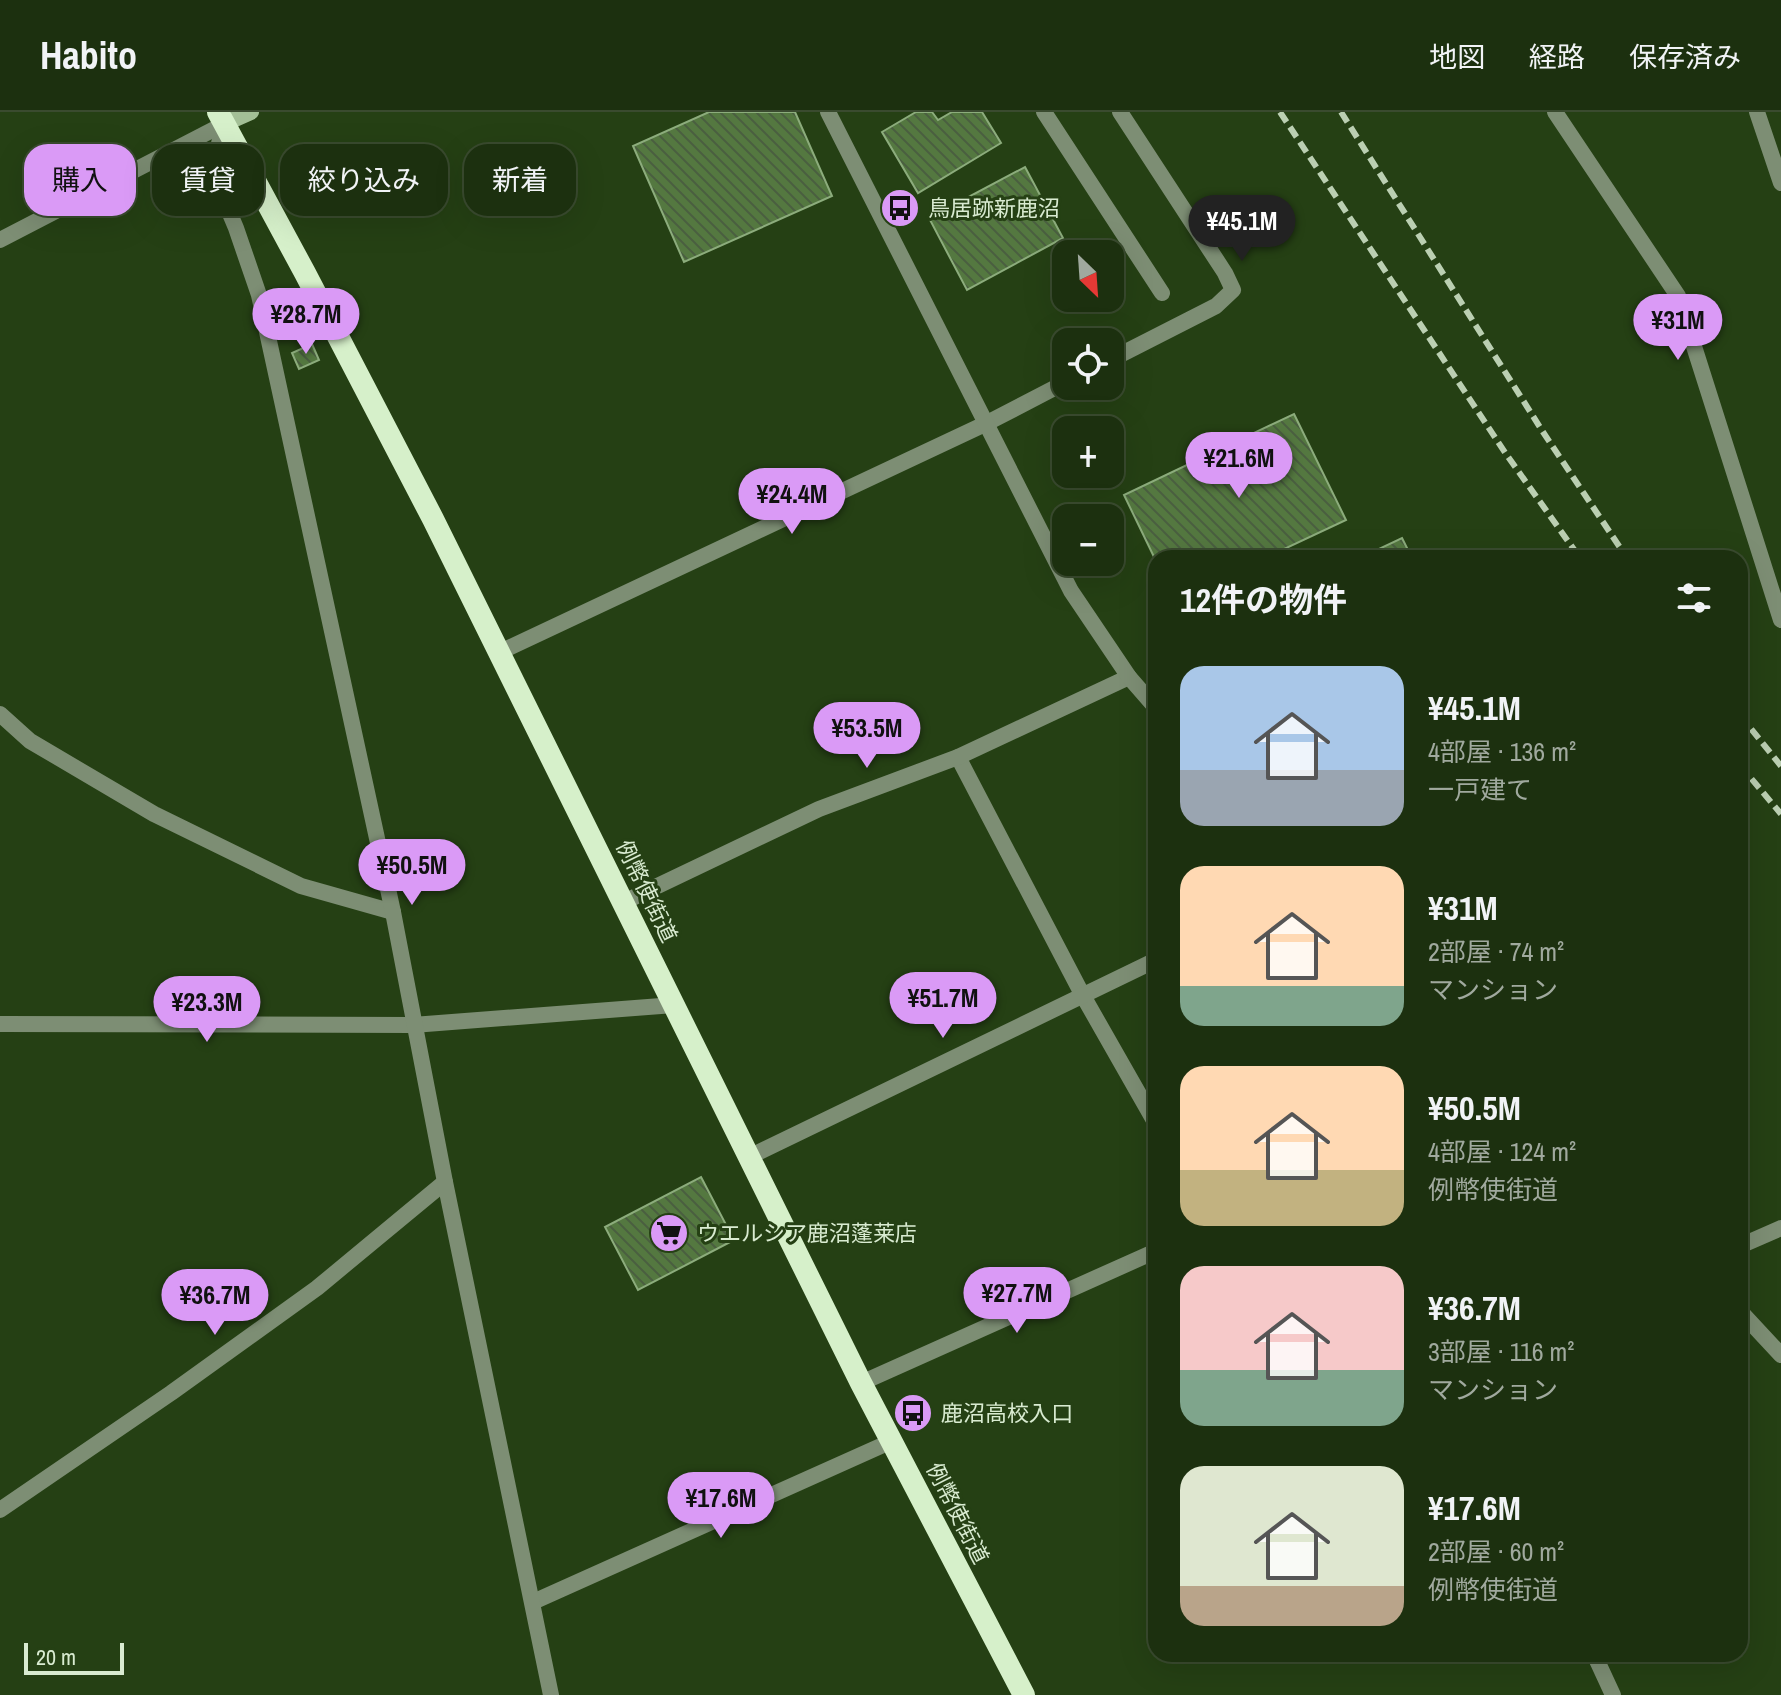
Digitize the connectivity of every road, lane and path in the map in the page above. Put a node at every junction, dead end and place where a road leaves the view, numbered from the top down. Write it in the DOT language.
graph roads {
  1 [pos="251,112"];
  2 [pos="828,112"];
  3 [pos="1044,112"];
  4 [pos="1120,112"];
  5 [pos="1555,112"];
  6 [pos="1757,112"];
  7 [pos="221,118"];
  8 [pos="1781,183"];
  9 [pos="0,240"];
  10 [pos="1162,293"];
  11 [pos="1124,353"];
  12 [pos="1052,389"];
  13 [pos="985,424"];
  14 [pos="1781,620"];
  15 [pos="500,652"];
  16 [pos="1129,677"];
  17 [pos="1148,699"];
  18 [pos="0,714"];
  19 [pos="958,757"];
  20 [pos="624,902"];
  21 [pos="393,912"];
  22 [pos="1148,964"];
  23 [pos="1082,994"];
  24 [pos="674,1005"];
  25 [pos="0,1024"];
  26 [pos="413,1025"];
  27 [pos="1148,1110"];
  28 [pos="749,1157"];
  29 [pos="445,1182"];
  30 [pos="1781,1228"];
  31 [pos="1748,1242"];
  32 [pos="1148,1255"];
  33 [pos="1748,1320"];
  34 [pos="1781,1355"];
  35 [pos="861,1383"];
  36 [pos="892,1441"];
  37 [pos="0,1510"];
  38 [pos="533,1602"];
  39 [pos="1598,1662"];
  40 [pos="551,1695"];
  41 [pos="1024,1695"];
  42 [pos="1613,1695"];
  1 -- 7 [label="main road"];
  2 -- 13 [label="street"];
  3 -- 10 [label="street"];
  4 -- 11 [label="street"];
  5 -- 14 [label="street"];
  6 -- 8 [label="street"];
  7 -- 9 [label="street"];
  7 -- 15 [label="highway, 例幣使街道"];
  7 -- 21 [label="street"];
  12 -- 13 [label="street"];
  13 -- 15 [label="street"];
  13 -- 16 [label="street"];
  15 -- 20 [label="highway, 例幣使街道"];
  16 -- 17 [label="street"];
  16 -- 19 [label="street"];
  18 -- 21 [label="street"];
  19 -- 20 [label="street"];
  19 -- 23 [label="street"];
  20 -- 24 [label="highway, 例幣使街道"];
  21 -- 26 [label="street"];
  22 -- 23 [label="street"];
  23 -- 27 [label="street"];
  23 -- 28 [label="street"];
  24 -- 26 [label="street"];
  24 -- 28 [label="highway, 例幣使街道"];
  25 -- 26 [label="street"];
  26 -- 29 [label="street"];
  28 -- 35 [label="highway, 例幣使街道"];
  29 -- 37 [label="street"];
  29 -- 38 [label="street"];
  30 -- 31 [label="street"];
  32 -- 35 [label="street"];
  33 -- 34 [label="street"];
  35 -- 36 [label="highway, 例幣使街道"];
  36 -- 38 [label="street"];
  36 -- 41 [label="highway, 例幣使街道"];
  38 -- 40 [label="street"];
  39 -- 42 [label="street"];
}
